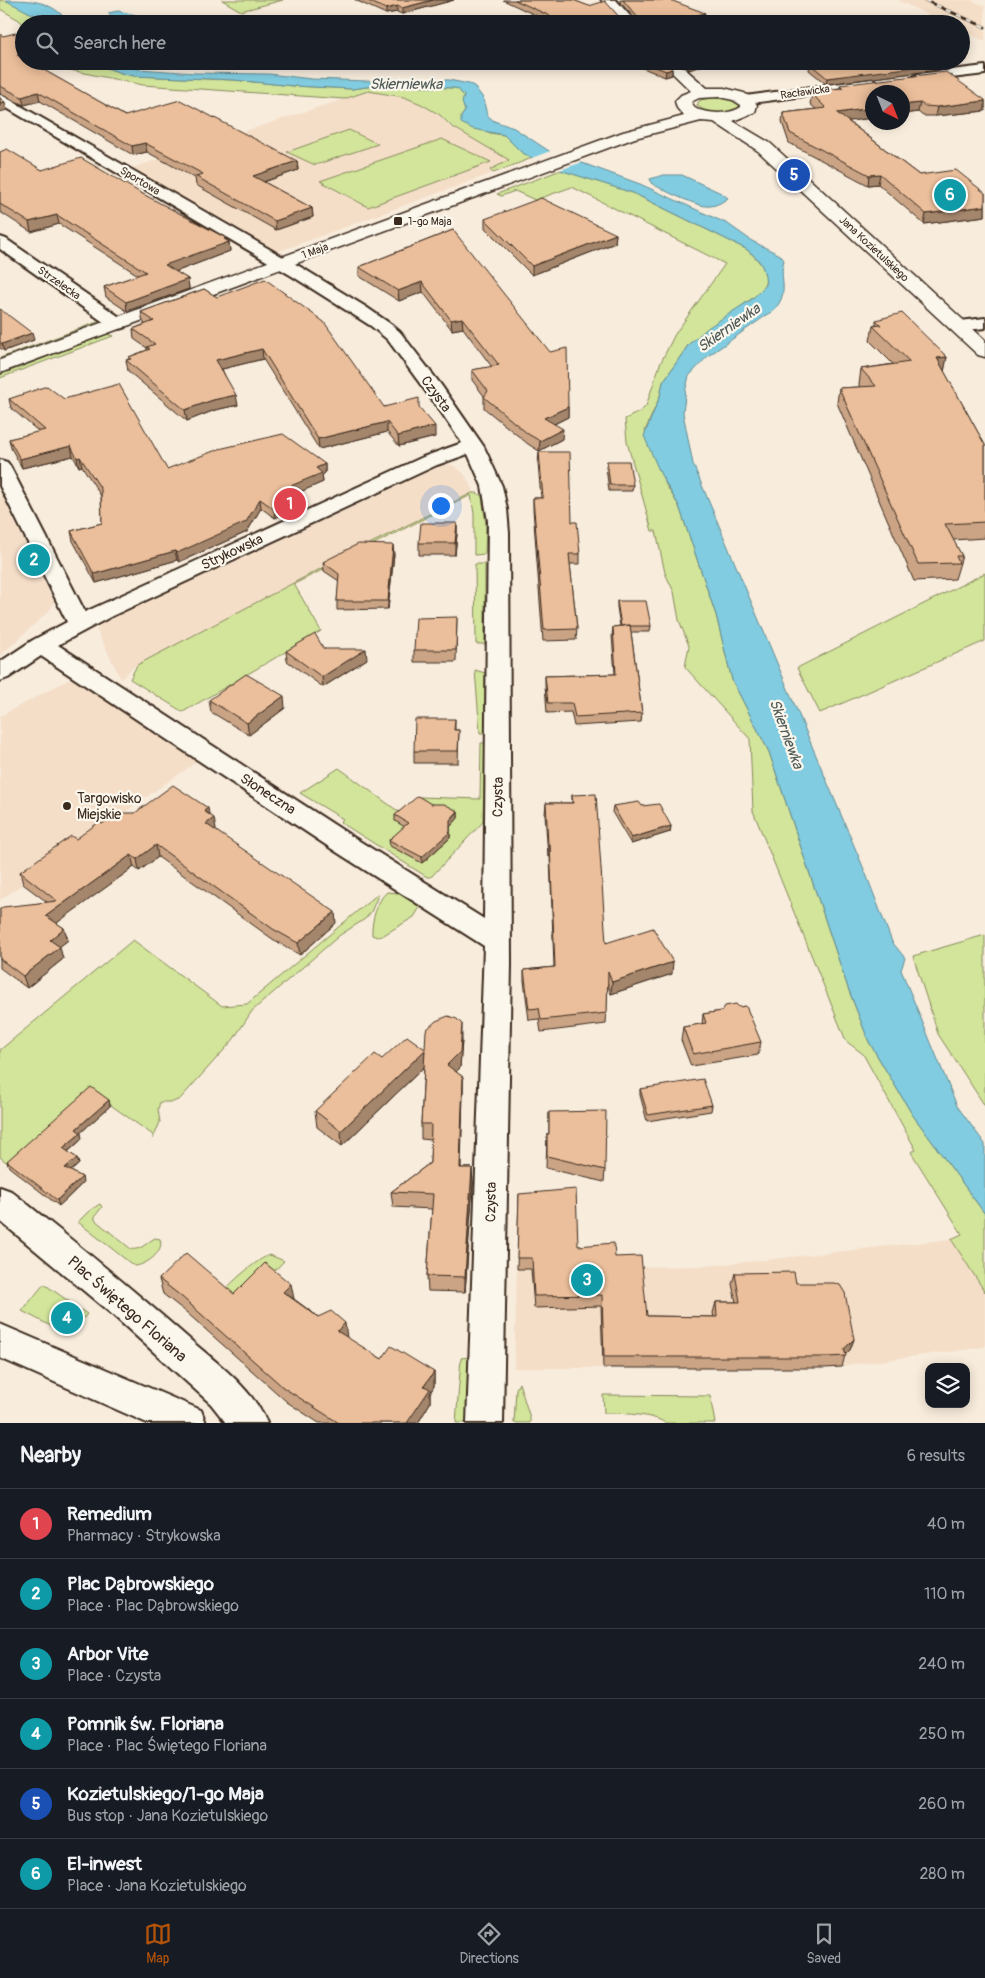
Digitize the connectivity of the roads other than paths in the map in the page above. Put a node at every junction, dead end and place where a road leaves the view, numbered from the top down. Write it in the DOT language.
graph roads {
  1 [pos="608,0"];
  2 [pos="622,15"];
  3 [pos="677,70"];
  4 [pos="985,70"];
  5 [pos="963,72"];
  6 [pos="907,79"];
  7 [pos="888,81"];
  8 [pos="978,82"];
  9 [pos="703,93"];
  10 [pos="0,98"];
  11 [pos="743,107"];
  12 [pos="684,108"];
  13 [pos="710,117"];
  14 [pos="629,135"];
  15 [pos="764,147"];
  16 [pos="0,242"];
  17 [pos="281,263"];
  18 [pos="985,322"];
  19 [pos="118,324"];
  20 [pos="958,326"];
  21 [pos="985,351"];
  22 [pos="0,367"];
  23 [pos="472,446"];
  24 [pos="0,466"];
  25 [pos="79,623"];
  26 [pos="41,645"];
  27 [pos="0,673"];
  28 [pos="497,941"];
  29 [pos="0,1201"];
  30 [pos="0,1341"];
  31 [pos="188,1423"];
  32 [pos="249,1423"];
  33 [pos="485,1423"];
  1 -- 2 [label="main road"];
  3 -- 9 [label="main road"];
  4 -- 5 [label="street"];
  5 -- 6 [label="street"];
  5 -- 8 [label="street"];
  7 -- 11 [label="street, Racławicka"];
  9 -- 11 [label="main road"];
  9 -- 12 [label="main road, 1 Maja"];
  10 -- 17 [label="street, Sportowa"];
  11 -- 13 [label="main road, 1 Maja"];
  11 -- 15 [label="main road, Jana Kozietulskiego"];
  12 -- 13 [label="main road, Jana Kozietulskiego"];
  12 -- 14 [label="main road, 1 Maja"];
  13 -- 14 [label="main road, 1 Maja"];
  13 -- 15 [label="main road, Jana Kozietulskiego"];
  14 -- 17 [label="main road, 1 Maja"];
  15 -- 20 [label="main road, Jana Kozietulskiego"];
  16 -- 19 [label="street, Strzelecka"];
  17 -- 19 [label="main road, 1 Maja"];
  17 -- 23 [label="street, Czysta"];
  18 -- 20 [label="street"];
  19 -- 22 [label="main road, 1 Maja"];
  20 -- 21 [label="main road, Jana Kozietulskiego"];
  23 -- 25 [label="street, Strykowska"];
  23 -- 28 [label="street, Czysta"];
  24 -- 25 [label="street"];
  25 -- 26 [label="street, Strykowska"];
  26 -- 27 [label="street, Strykowska"];
  26 -- 28 [label="street, Słoneczna"];
  28 -- 33 [label="street, Czysta"];
  29 -- 32 [label="street, Plac Świętego Floriana"];
  30 -- 31 [label="street"];
}
